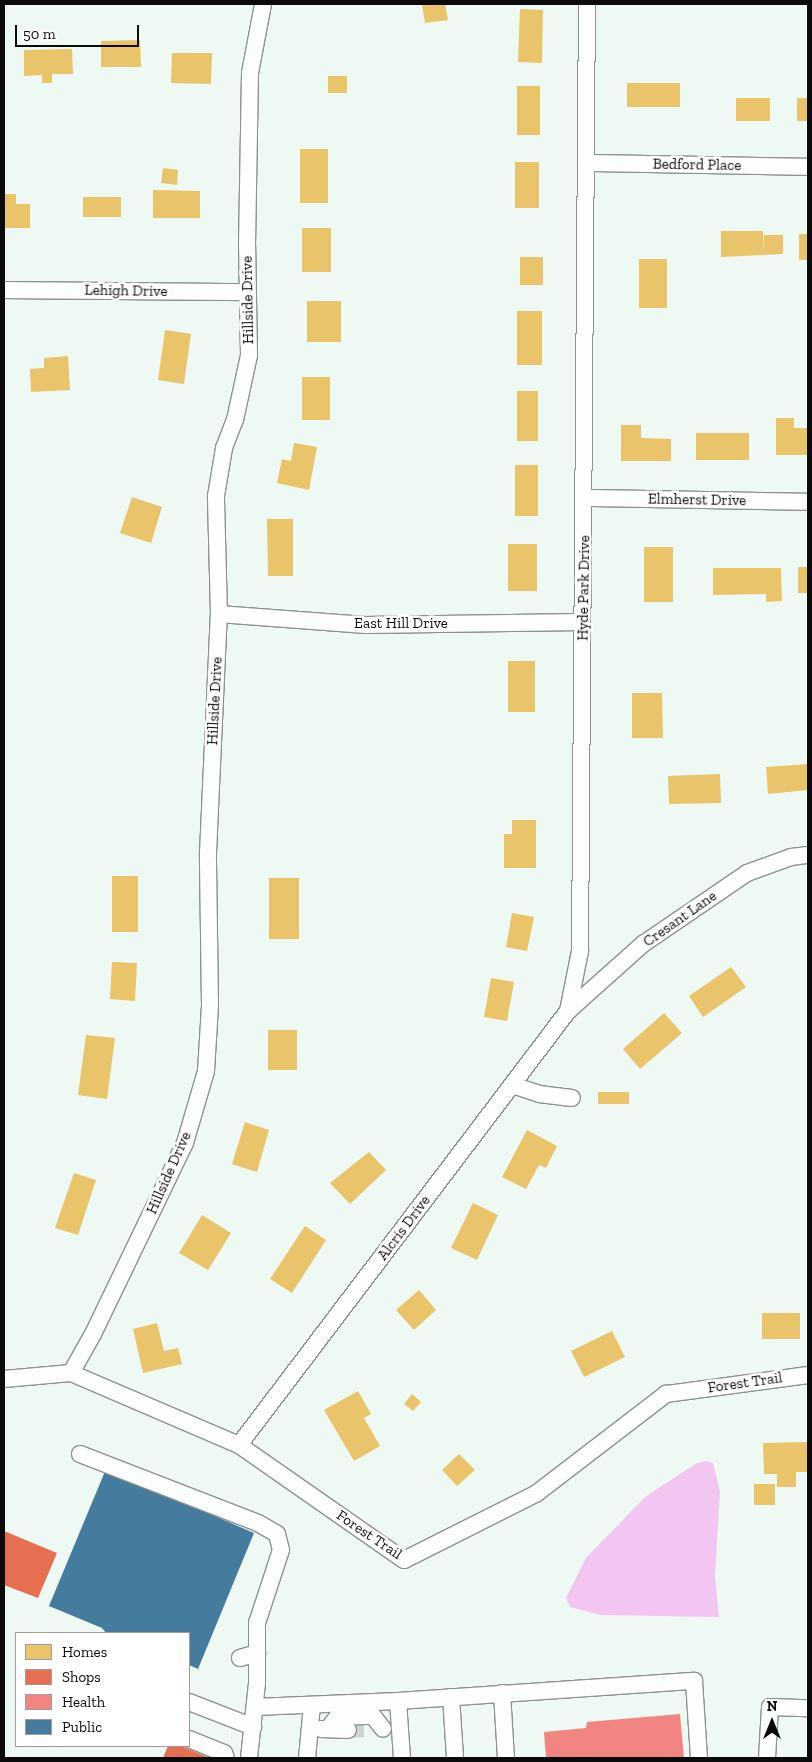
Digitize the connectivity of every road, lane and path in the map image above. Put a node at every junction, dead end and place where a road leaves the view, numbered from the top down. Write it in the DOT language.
graph roads {
  1 [pos="263,4"];
  2 [pos="588,4"];
  3 [pos="586,163"];
  4 [pos="808,168"];
  5 [pos="4,290"];
  6 [pos="248,292"];
  7 [pos="586,498"];
  8 [pos="808,502"];
  9 [pos="219,614"];
  10 [pos="582,622"];
  11 [pos="808,855"];
  12 [pos="568,1011"];
  13 [pos="512,1085"];
  14 [pos="572,1098"];
  15 [pos="71,1373"];
  16 [pos="808,1375"];
  17 [pos="4,1379"];
  18 [pos="238,1445"];
  19 [pos="80,1454"];
  20 [pos="257,1653"];
  21 [pos="240,1658"];
  22 [pos="502,1693"];
  23 [pos="451,1697"];
  24 [pos="398,1701"];
  25 [pos="190,1702"];
  26 [pos="312,1705"];
  27 [pos="255,1707"];
  28 [pos="808,1708"];
  29 [pos="253,1727"];
  30 [pos="320,1729"];
  31 [pos="348,1730"];
  32 [pos="400,1730"];
  33 [pos="190,1739"];
  34 [pos="226,1758"];
  35 [pos="250,1758"];
  36 [pos="307,1758"];
  37 [pos="402,1758"];
  38 [pos="455,1758"];
  39 [pos="506,1758"];
  40 [pos="699,1758"];
  41 [pos="767,1758"];
  1 -- 6 [label="street, Hillside Drive"];
  2 -- 3 [label="street, Hyde Park Drive"];
  3 -- 4 [label="street, Bedford Place"];
  3 -- 7 [label="street, Hyde Park Drive"];
  5 -- 6 [label="street, Lehigh Drive"];
  6 -- 9 [label="street, Hillside Drive"];
  7 -- 8 [label="street, Elmherst Drive"];
  7 -- 10 [label="street, Hyde Park Drive"];
  9 -- 10 [label="street, East Hill Drive"];
  9 -- 15 [label="street, Hillside Drive"];
  10 -- 12 [label="street, Hyde Park Drive"];
  11 -- 12 [label="street, Cresant Lane"];
  12 -- 13 [label="street, Alcris Drive"];
  13 -- 14 [label="street"];
  13 -- 18 [label="street, Alcris Drive"];
  15 -- 17 [label="street, Forest Trail"];
  15 -- 18 [label="street, Forest Trail"];
  16 -- 18 [label="street, Forest Trail"];
  19 -- 20 [label="street"];
  20 -- 21 [label="street"];
  20 -- 27 [label="street"];
  22 -- 23 [label="street"];
  22 -- 39 [label="street"];
  22 -- 40 [label="street"];
  23 -- 24 [label="street"];
  23 -- 38 [label="street"];
  24 -- 26 [label="street"];
  24 -- 32 [label="street"];
  25 -- 29 [label="street"];
  26 -- 27 [label="street"];
  26 -- 30 [label="street"];
  27 -- 29 [label="street"];
  28 -- 41 [label="street"];
  29 -- 35 [label="street"];
  30 -- 31 [label="street"];
  30 -- 32 [label="street"];
  30 -- 36 [label="street"];
  32 -- 37 [label="street"];
  33 -- 34 [label="street"];
}
